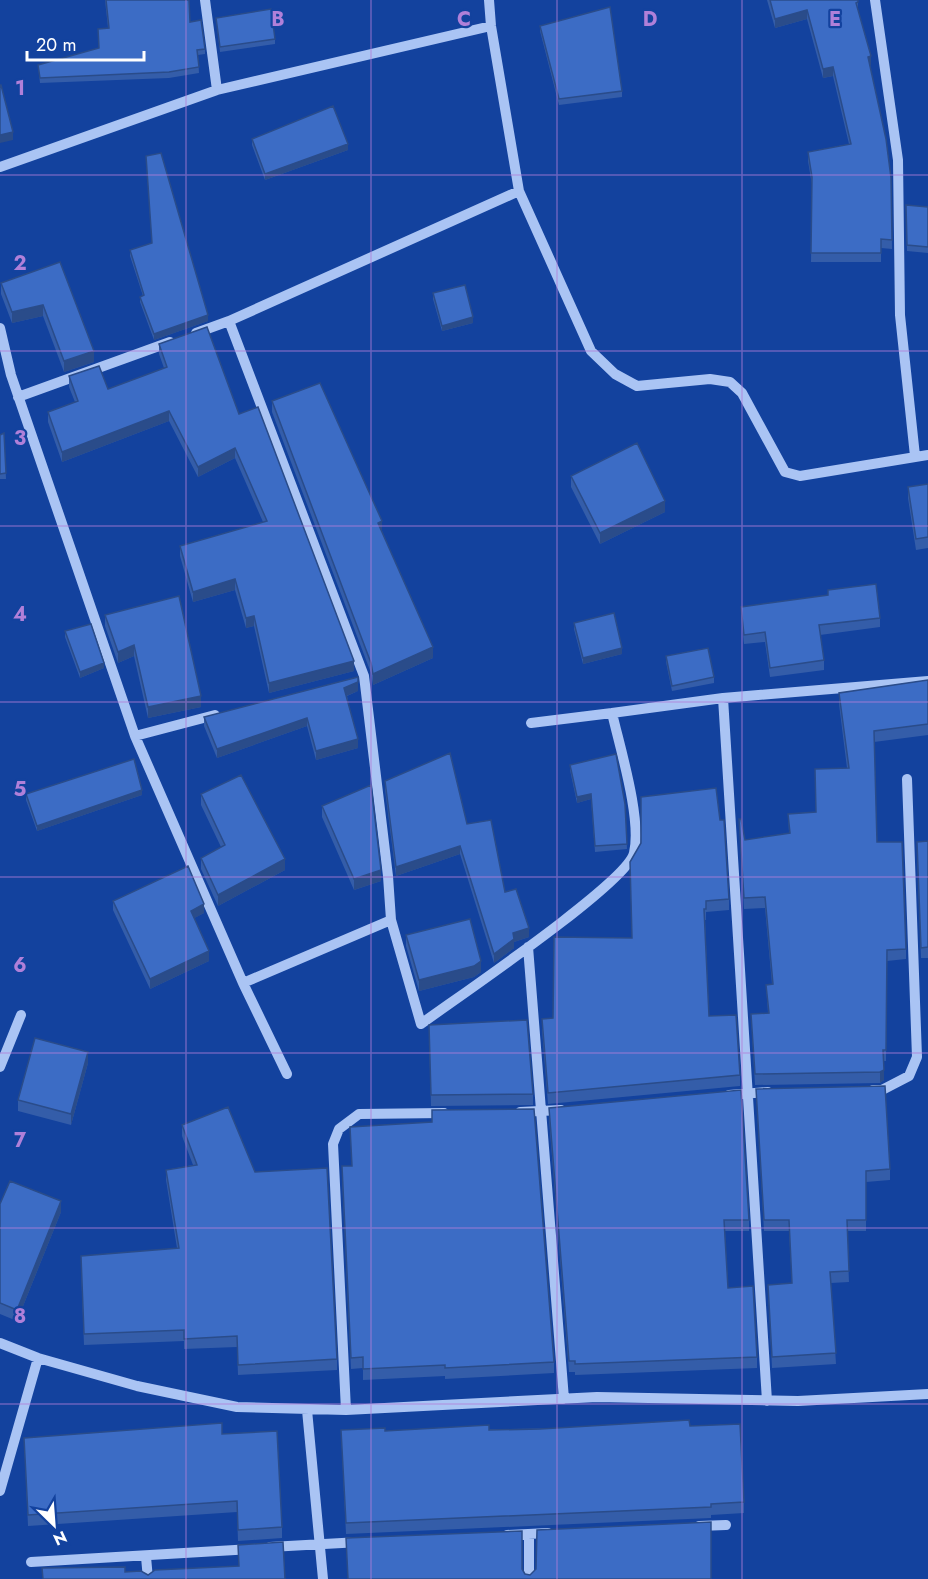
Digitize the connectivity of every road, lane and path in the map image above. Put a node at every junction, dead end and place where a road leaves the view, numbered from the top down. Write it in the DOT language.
graph roads {
  1 [pos="205,0"];
  2 [pos="489,0"];
  3 [pos="875,0"];
  4 [pos="490,26"];
  5 [pos="217,90"];
  6 [pos="0,167"];
  7 [pos="519,191"];
  8 [pos="229,321"];
  9 [pos="0,328"];
  10 [pos="5,376"];
  11 [pos="18,397"];
  12 [pos="928,455"];
  13 [pos="915,456"];
  14 [pos="364,676"];
  15 [pos="352,679"];
  16 [pos="928,681"];
  17 [pos="723,698"];
  18 [pos="227,712"];
  19 [pos="612,713"];
  20 [pos="531,723"];
  21 [pos="135,736"];
  22 [pos="907,778"];
  23 [pos="391,920"];
  24 [pos="528,947"];
  25 [pos="243,983"];
  26 [pos="21,1015"];
  27 [pos="0,1067"];
  28 [pos="287,1074"];
  29 [pos="859,1091"];
  30 [pos="781,1092"];
  31 [pos="747,1093"];
  32 [pos="713,1096"];
  33 [pos="575,1109"];
  34 [pos="505,1112"];
  35 [pos="540,1112"];
  36 [pos="458,1113"];
  37 [pos="0,1343"];
  38 [pos="38,1358"];
  39 [pos="928,1394"];
  40 [pos="564,1399"];
  41 [pos="767,1401"];
  42 [pos="308,1410"];
  43 [pos="346,1410"];
  44 [pos="0,1491"];
  45 [pos="726,1525"];
  46 [pos="691,1526"];
  47 [pos="564,1532"];
  48 [pos="529,1534"];
  49 [pos="494,1536"];
  50 [pos="367,1541"];
  51 [pos="321,1544"];
  52 [pos="146,1557"];
  53 [pos="31,1563"];
  54 [pos="147,1579"];
  55 [pos="323,1579"];
  56 [pos="529,1579"];
  1 -- 5 [label="street"];
  2 -- 4 [label="street"];
  3 -- 13 [label="street"];
  4 -- 5 [label="street"];
  4 -- 7 [label="street"];
  5 -- 6 [label="street"];
  7 -- 8 [label="street"];
  7 -- 13 [label="street"];
  8 -- 11 [label="street"];
  8 -- 14 [label="street"];
  9 -- 10 [label="street"];
  10 -- 11 [label="street"];
  11 -- 21 [label="street"];
  12 -- 13 [label="street"];
  14 -- 15 [label="street"];
  14 -- 23 [label="street"];
  16 -- 17 [label="street"];
  17 -- 19 [label="street"];
  17 -- 31 [label="street"];
  18 -- 21 [label="street"];
  19 -- 20 [label="street"];
  19 -- 24 [label="street"];
  21 -- 25 [label="street"];
  22 -- 29 [label="street"];
  23 -- 24 [label="street"];
  23 -- 25 [label="street"];
  24 -- 35 [label="street"];
  25 -- 28 [label="street"];
  26 -- 27 [label="street"];
  30 -- 31 [label="street"];
  31 -- 32 [label="street"];
  31 -- 41 [label="street"];
  33 -- 35 [label="street"];
  34 -- 35 [label="street"];
  35 -- 40 [label="street"];
  36 -- 43 [label="street"];
  37 -- 38 [label="street"];
  38 -- 42 [label="street"];
  38 -- 44 [label="street"];
  39 -- 41 [label="street"];
  40 -- 41 [label="street"];
  40 -- 43 [label="street"];
  42 -- 43 [label="street"];
  42 -- 51 [label="street"];
  45 -- 46 [label="street"];
  47 -- 48 [label="street"];
  48 -- 49 [label="street"];
  48 -- 56 [label="street"];
  50 -- 51 [label="street"];
  51 -- 52 [label="street"];
  51 -- 55 [label="street"];
  52 -- 53 [label="street"];
  52 -- 54 [label="street"];
}
